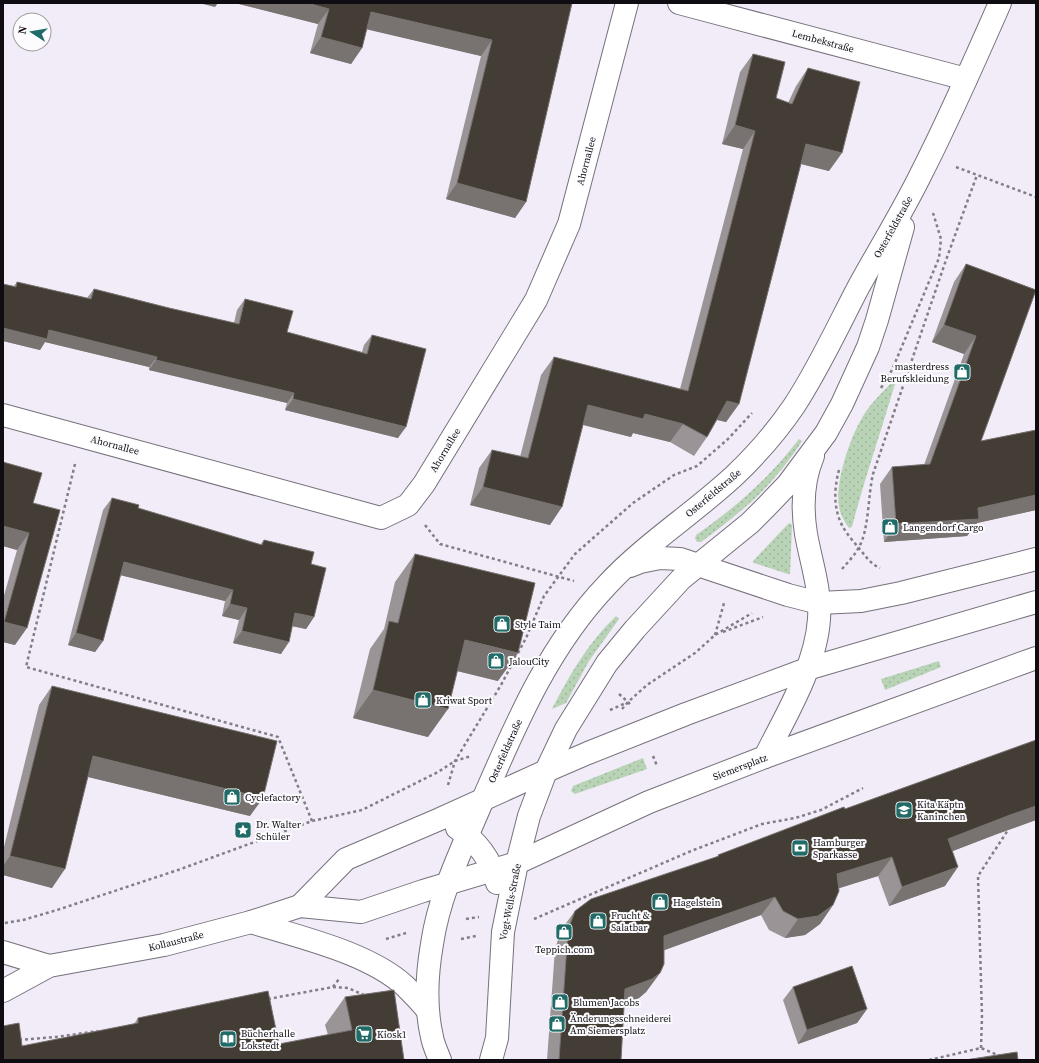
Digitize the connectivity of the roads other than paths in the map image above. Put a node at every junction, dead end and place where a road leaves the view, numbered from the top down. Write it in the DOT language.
graph roads {
  1 [pos="627,3"];
  2 [pos="679,3"];
  3 [pos="1000,3"];
  4 [pos="966,79"];
  5 [pos="927,163"];
  6 [pos="3,414"];
  7 [pos="817,446"];
  8 [pos="1036,559"];
  9 [pos="700,565"];
  10 [pos="621,570"];
  11 [pos="1036,602"];
  12 [pos="819,603"];
  13 [pos="1036,658"];
  14 [pos="807,669"];
  15 [pos="765,757"];
  16 [pos="546,771"];
  17 [pos="483,799"];
  18 [pos="440,819"];
  19 [pos="468,835"];
  20 [pos="516,863"];
  21 [pos="493,870"];
  22 [pos="448,884"];
  23 [pos="300,906"];
  24 [pos="505,914"];
  25 [pos="251,922"];
  26 [pos="3,952"];
  27 [pos="49,966"];
  28 [pos="3,991"];
  29 [pos="428,1011"];
  30 [pos="440,1060"];
  31 [pos="491,1060"];
  1 -- 6 [label="main road, Ahornallee"];
  2 -- 4 [label="main road, Lembekstraße"];
  3 -- 4 [label="main road, Osterfeldstraße"];
  4 -- 5 [label="main road, Osterfeldstraße"];
  5 -- 7 [label="main road, Osterfeldstraße"];
  5 -- 10 [label="main road, Osterfeldstraße"];
  7 -- 9 [label="main road, Osterfeldstraße"];
  7 -- 12 [label="main road"];
  8 -- 12 [label="main road"];
  9 -- 10 [label="main road"];
  9 -- 12 [label="main road"];
  9 -- 16 [label="main road, Osterfeldstraße"];
  10 -- 17 [label="main road, Osterfeldstraße"];
  11 -- 14 [label="main road"];
  12 -- 14 [label="main road"];
  13 -- 15 [label="main road, Siemersplatz"];
  14 -- 15 [label="main road"];
  14 -- 16 [label="main road"];
  15 -- 20 [label="main road, Siemersplatz"];
  16 -- 17 [label="main road"];
  16 -- 20 [label="main road, Vogt-Wells-Straße"];
  17 -- 18 [label="main road, Kollaustraße"];
  17 -- 19 [label="main road"];
  18 -- 19 [label="main road"];
  18 -- 23 [label="main road, Kollaustraße"];
  19 -- 21 [label="main road"];
  19 -- 22 [label="main road"];
  20 -- 21 [label="main road, Siemersplatz"];
  20 -- 24 [label="main road, Vogt-Wells-Straße"];
  21 -- 22 [label="main road, Siemersplatz"];
  21 -- 24 [label="main road"];
  22 -- 23 [label="main road, Kollaustraße"];
  22 -- 29 [label="main road"];
  23 -- 25 [label="main road, Kollaustraße"];
  24 -- 31 [label="main road, Vogt-Wells-Straße"];
  25 -- 27 [label="main road, Kollaustraße"];
  25 -- 29 [label="main road"];
  26 -- 27 [label="main road, Kollaustraße"];
  27 -- 28 [label="main road, Kollaustraße"];
  29 -- 30 [label="main road"];
}
